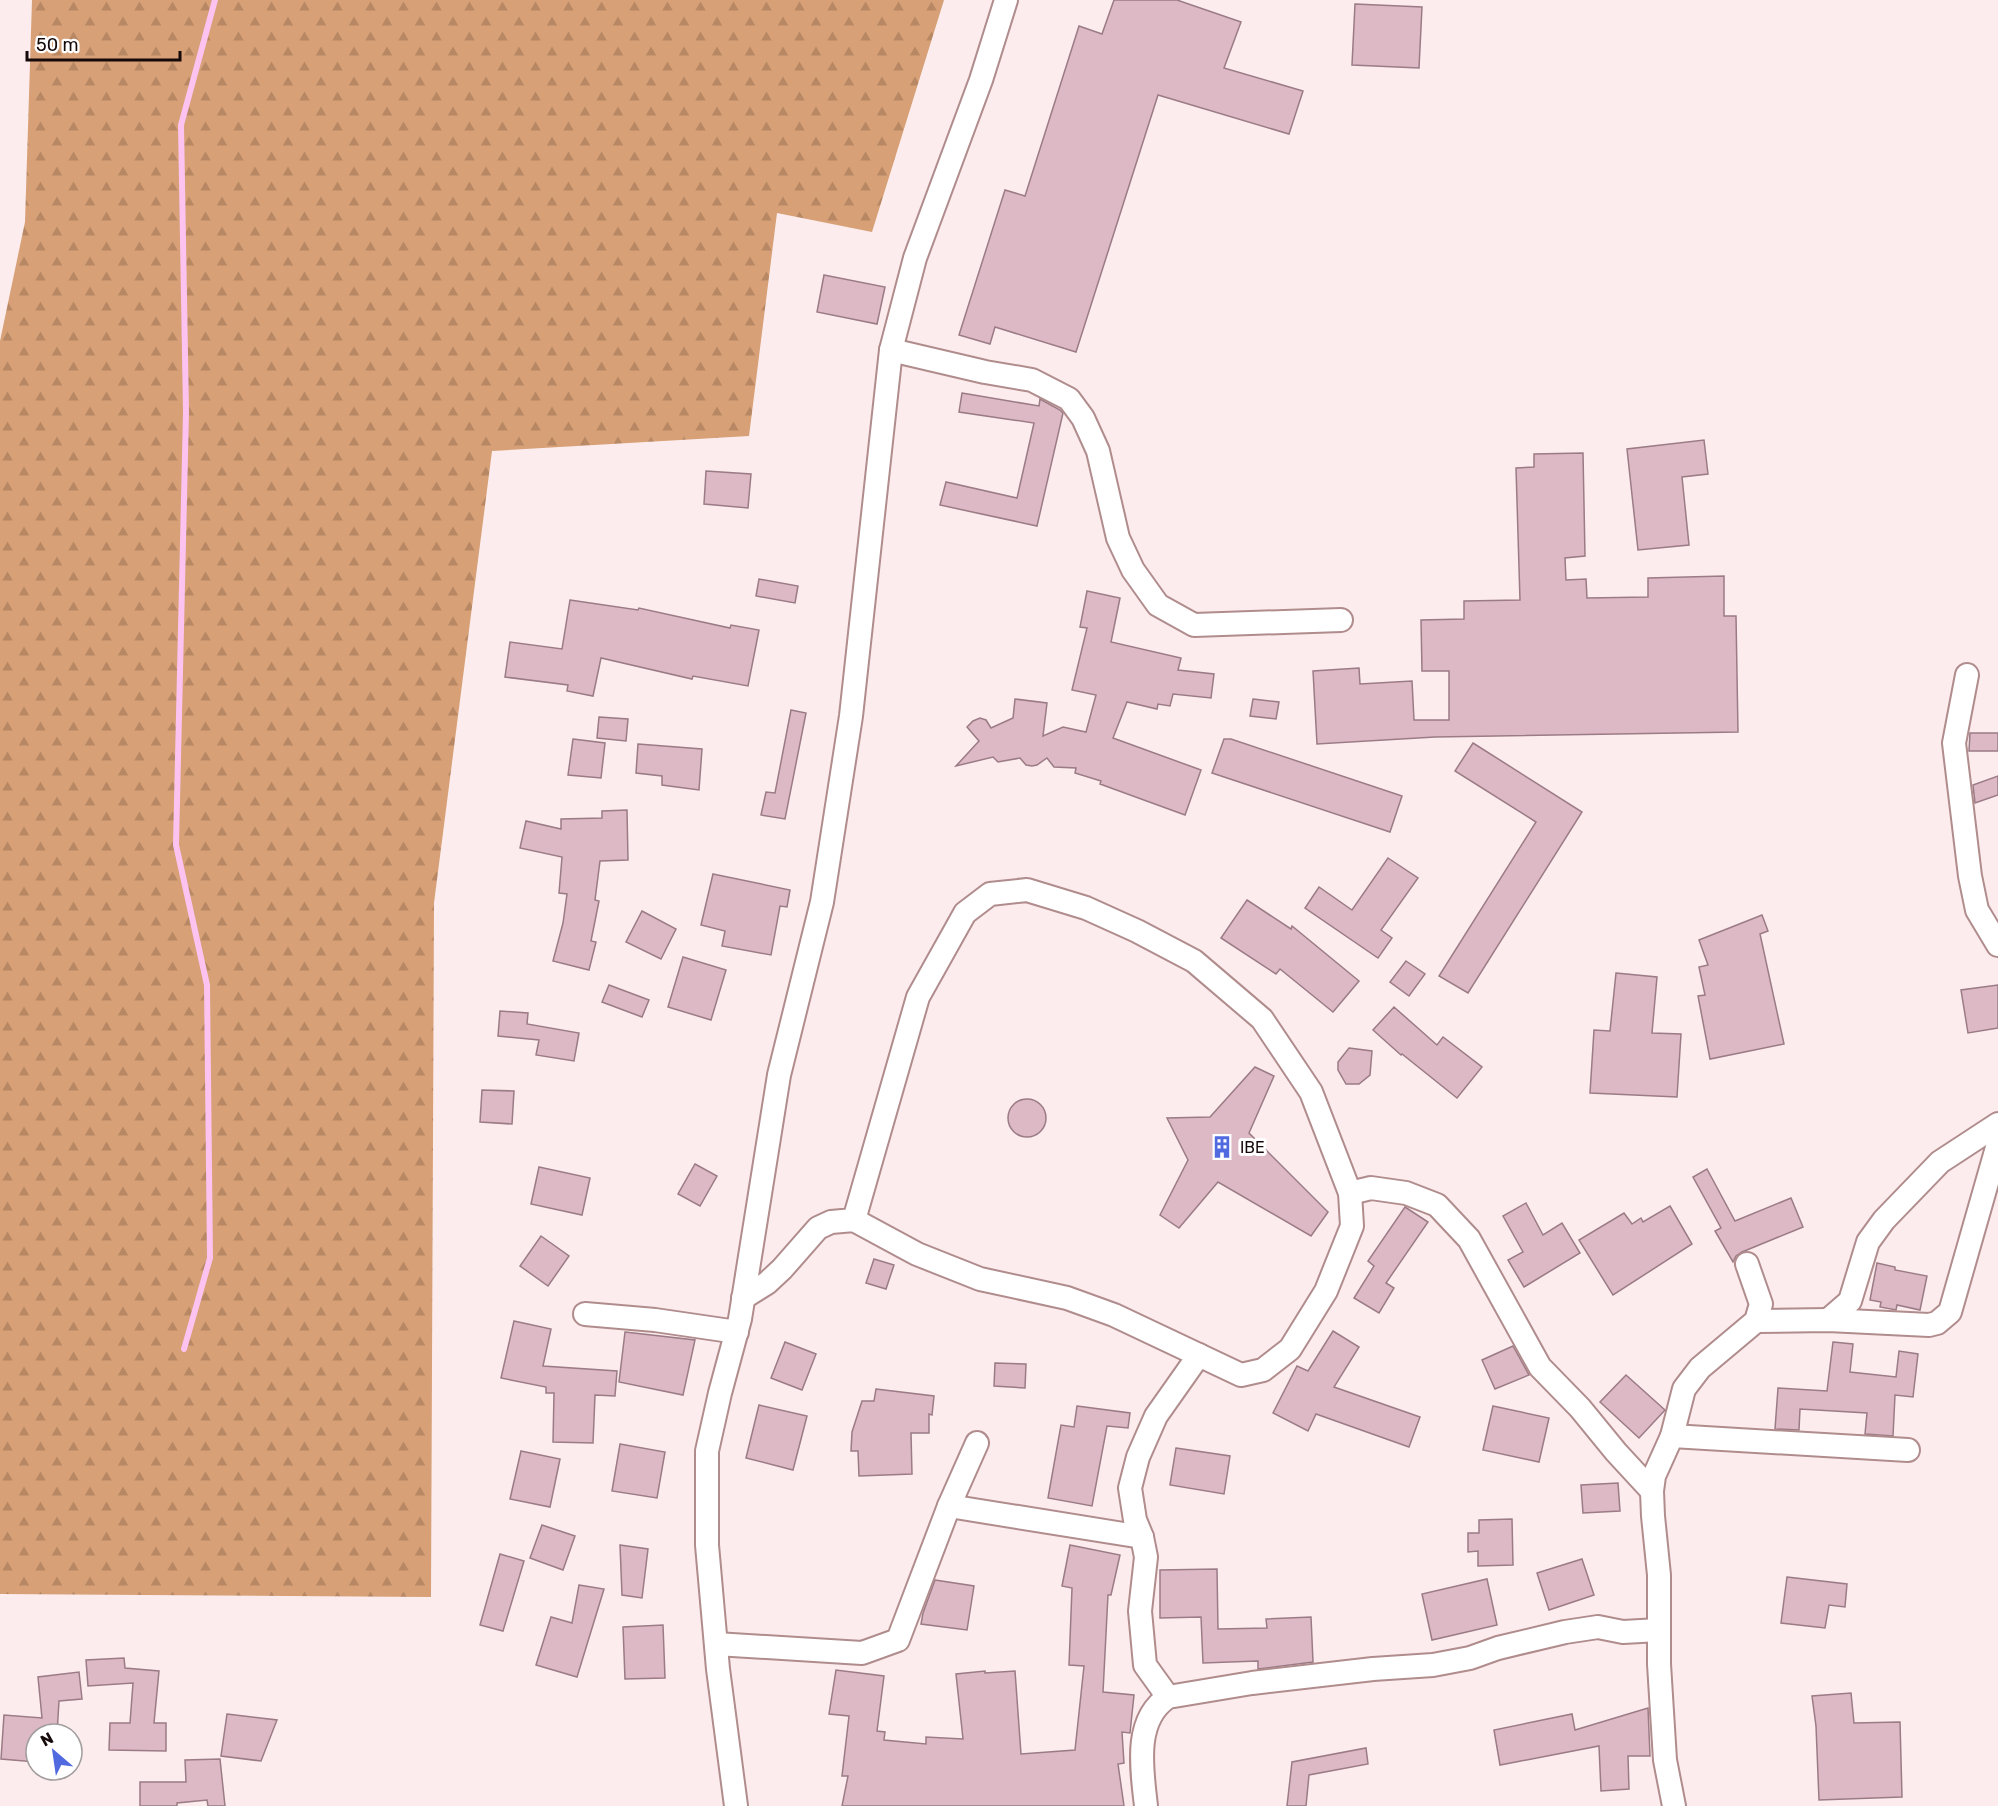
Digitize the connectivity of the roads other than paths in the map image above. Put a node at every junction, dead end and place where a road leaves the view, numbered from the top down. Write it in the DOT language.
graph roads {
  1 [pos="1006,0"];
  2 [pos="891,350"];
  3 [pos="1341,620"];
  4 [pos="1967,675"];
  5 [pos="1998,945"];
  6 [pos="1998,1124"];
  7 [pos="1998,1144"];
  8 [pos="1350,1193"];
  9 [pos="854,1220"];
  10 [pos="1746,1264"];
  11 [pos="743,1298"];
  12 [pos="585,1314"];
  13 [pos="1828,1320"];
  14 [pos="1756,1321"];
  15 [pos="737,1332"];
  16 [pos="1199,1355"];
  17 [pos="1672,1436"];
  18 [pos="977,1443"];
  19 [pos="1908,1450"];
  20 [pos="1652,1491"];
  21 [pos="949,1506"];
  22 [pos="1142,1537"];
  23 [pos="1659,1630"];
  24 [pos="716,1644"];
  25 [pos="1168,1697"];
  26 [pos="736,1806"];
  27 [pos="1146,1806"];
  28 [pos="1674,1806"];
  1 -- 2 [label="street"];
  2 -- 3 [label="street"];
  2 -- 11 [label="street"];
  4 -- 5 [label="street"];
  6 -- 13 [label="street"];
  7 -- 13 [label="street"];
  8 -- 9 [label="street"];
  8 -- 16 [label="street"];
  8 -- 20 [label="street"];
  9 -- 11 [label="street"];
  9 -- 16 [label="street"];
  10 -- 14 [label="street"];
  11 -- 15 [label="street"];
  12 -- 15 [label="street"];
  13 -- 14 [label="street"];
  14 -- 17 [label="street"];
  15 -- 24 [label="street"];
  16 -- 22 [label="street"];
  17 -- 19 [label="street"];
  17 -- 20 [label="street"];
  18 -- 21 [label="street"];
  20 -- 23 [label="street"];
  21 -- 22 [label="street"];
  21 -- 24 [label="street"];
  22 -- 25 [label="street"];
  23 -- 25 [label="street"];
  23 -- 28 [label="street"];
  24 -- 26 [label="street"];
  25 -- 27 [label="street"];
}
